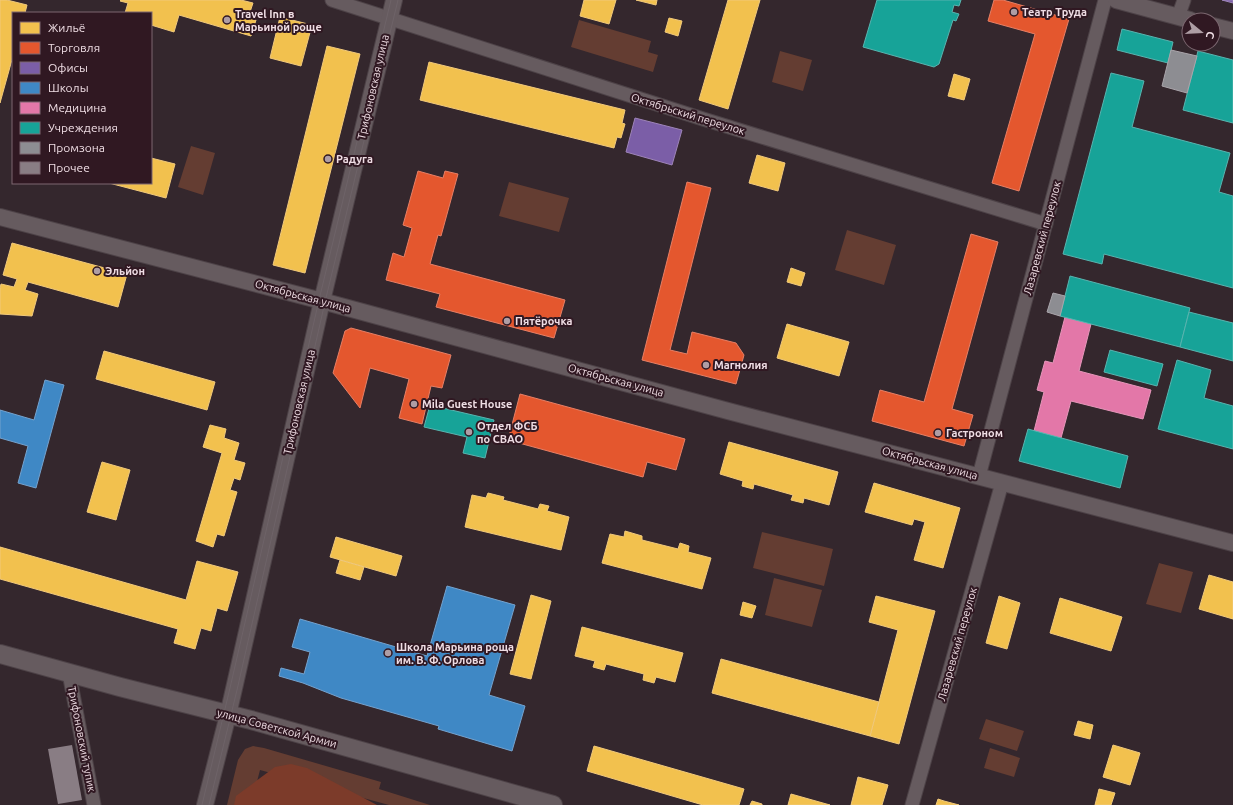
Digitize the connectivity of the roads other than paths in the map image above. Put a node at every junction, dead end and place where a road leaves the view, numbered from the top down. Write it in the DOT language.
graph roads {
  1 [pos="332,0"];
  2 [pos="394,0"];
  3 [pos="1105,0"];
  4 [pos="1116,0"];
  5 [pos="1184,0"];
  6 [pos="1184,12"];
  7 [pos="1181,17"];
  8 [pos="389,19"];
  9 [pos="1221,28"];
  10 [pos="1233,31"];
  11 [pos="0,217"];
  12 [pos="1046,224"];
  13 [pos="322,301"];
  14 [pos="979,476"];
  15 [pos="1002,483"];
  16 [pos="1233,543"];
  17 [pos="0,654"];
  18 [pos="69,673"];
  19 [pos="228,715"];
  20 [pos="94,805"];
  21 [pos="205,805"];
  22 [pos="554,805"];
  23 [pos="912,805"];
  1 -- 8 [label="street, Октябрьский переулок"];
  2 -- 8 [label="street, Трифоновская улица"];
  3 -- 12 [label="street, Лазаревский переулок"];
  4 -- 7 [label="street"];
  5 -- 6 [label="street"];
  8 -- 12 [label="street, Октябрьский переулок"];
  8 -- 13 [label="street, Трифоновская улица"];
  9 -- 10 [label="street"];
  11 -- 13 [label="street, Октябрьская улица"];
  12 -- 14 [label="street, Лазаревский переулок"];
  13 -- 14 [label="street, Октябрьская улица"];
  13 -- 19 [label="street, Трифоновская улица"];
  14 -- 15 [label="street, Октябрьская улица"];
  15 -- 16 [label="street, Октябрьская улица"];
  15 -- 23 [label="street, Лазаревский переулок"];
  17 -- 18 [label="main road, улица Советской Армии"];
  18 -- 19 [label="main road, улица Советской Армии"];
  18 -- 20 [label="street, Трифоновский тупик"];
  19 -- 21 [label="street, Трифоновская улица"];
  19 -- 22 [label="main road, улица Советской Армии"];
}
